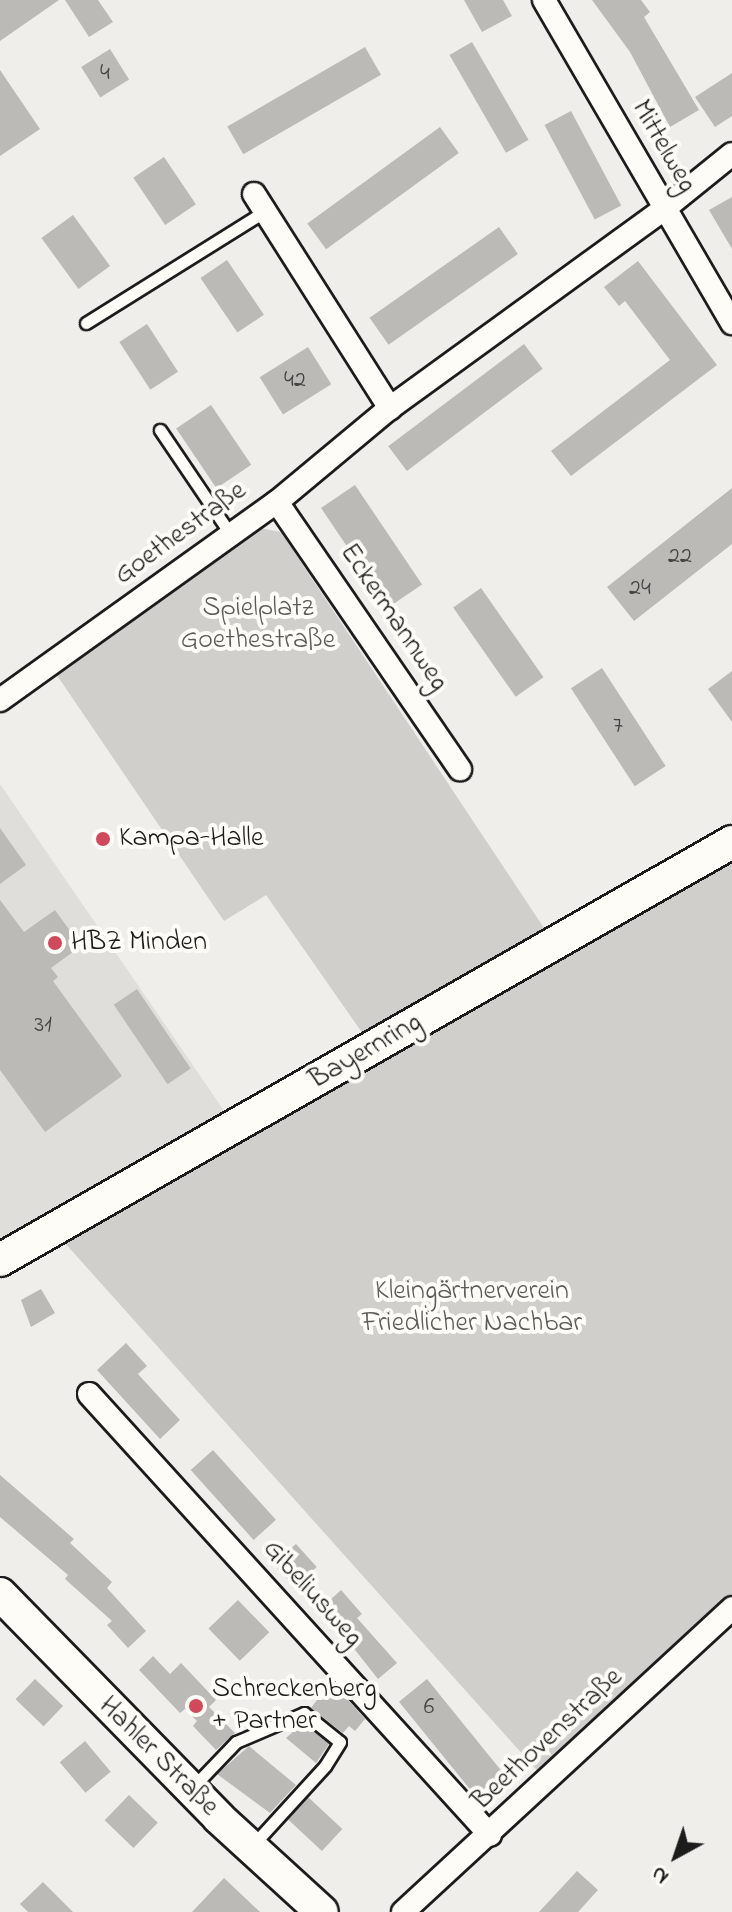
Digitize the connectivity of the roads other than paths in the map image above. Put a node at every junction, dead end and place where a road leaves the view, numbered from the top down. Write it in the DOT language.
graph roads {
  1 [pos="544,0"];
  2 [pos="732,154"];
  3 [pos="259,203"];
  4 [pos="664,209"];
  5 [pos="86,323"];
  6 [pos="732,323"];
  7 [pos="390,408"];
  8 [pos="160,430"];
  9 [pos="277,502"];
  10 [pos="231,535"];
  11 [pos="0,700"];
  12 [pos="460,769"];
  13 [pos="732,842"];
  14 [pos="0,1260"];
  15 [pos="89,1394"];
  16 [pos="2,1601"];
  17 [pos="732,1608"];
  18 [pos="191,1790"];
  19 [pos="490,1835"];
  20 [pos="251,1847"];
  21 [pos="322,1912"];
  22 [pos="403,1912"];
  1 -- 4 [label="street, Mittelweg"];
  2 -- 4 [label="street, Goethestraße"];
  3 -- 5 [label="lane"];
  3 -- 7 [label="street"];
  4 -- 6 [label="street, Mittelweg"];
  4 -- 7 [label="street, Goethestraße"];
  7 -- 9 [label="street, Goethestraße"];
  8 -- 10 [label="lane"];
  9 -- 10 [label="street, Goethestraße"];
  9 -- 12 [label="street, Eckermannweg"];
  10 -- 11 [label="street, Goethestraße"];
  13 -- 14 [label="street, Bayernring"];
  15 -- 19 [label="street, Gibeliusweg"];
  16 -- 18 [label="street, Hahler Straße"];
  17 -- 19 [label="street, Beethovenstraße"];
  18 -- 20 [label="street, Hahler Straße"];
  18 -- 20 [label="lane"];
  19 -- 22 [label="street, Beethovenstraße"];
  20 -- 21 [label="street, Hahler Straße"];
}
